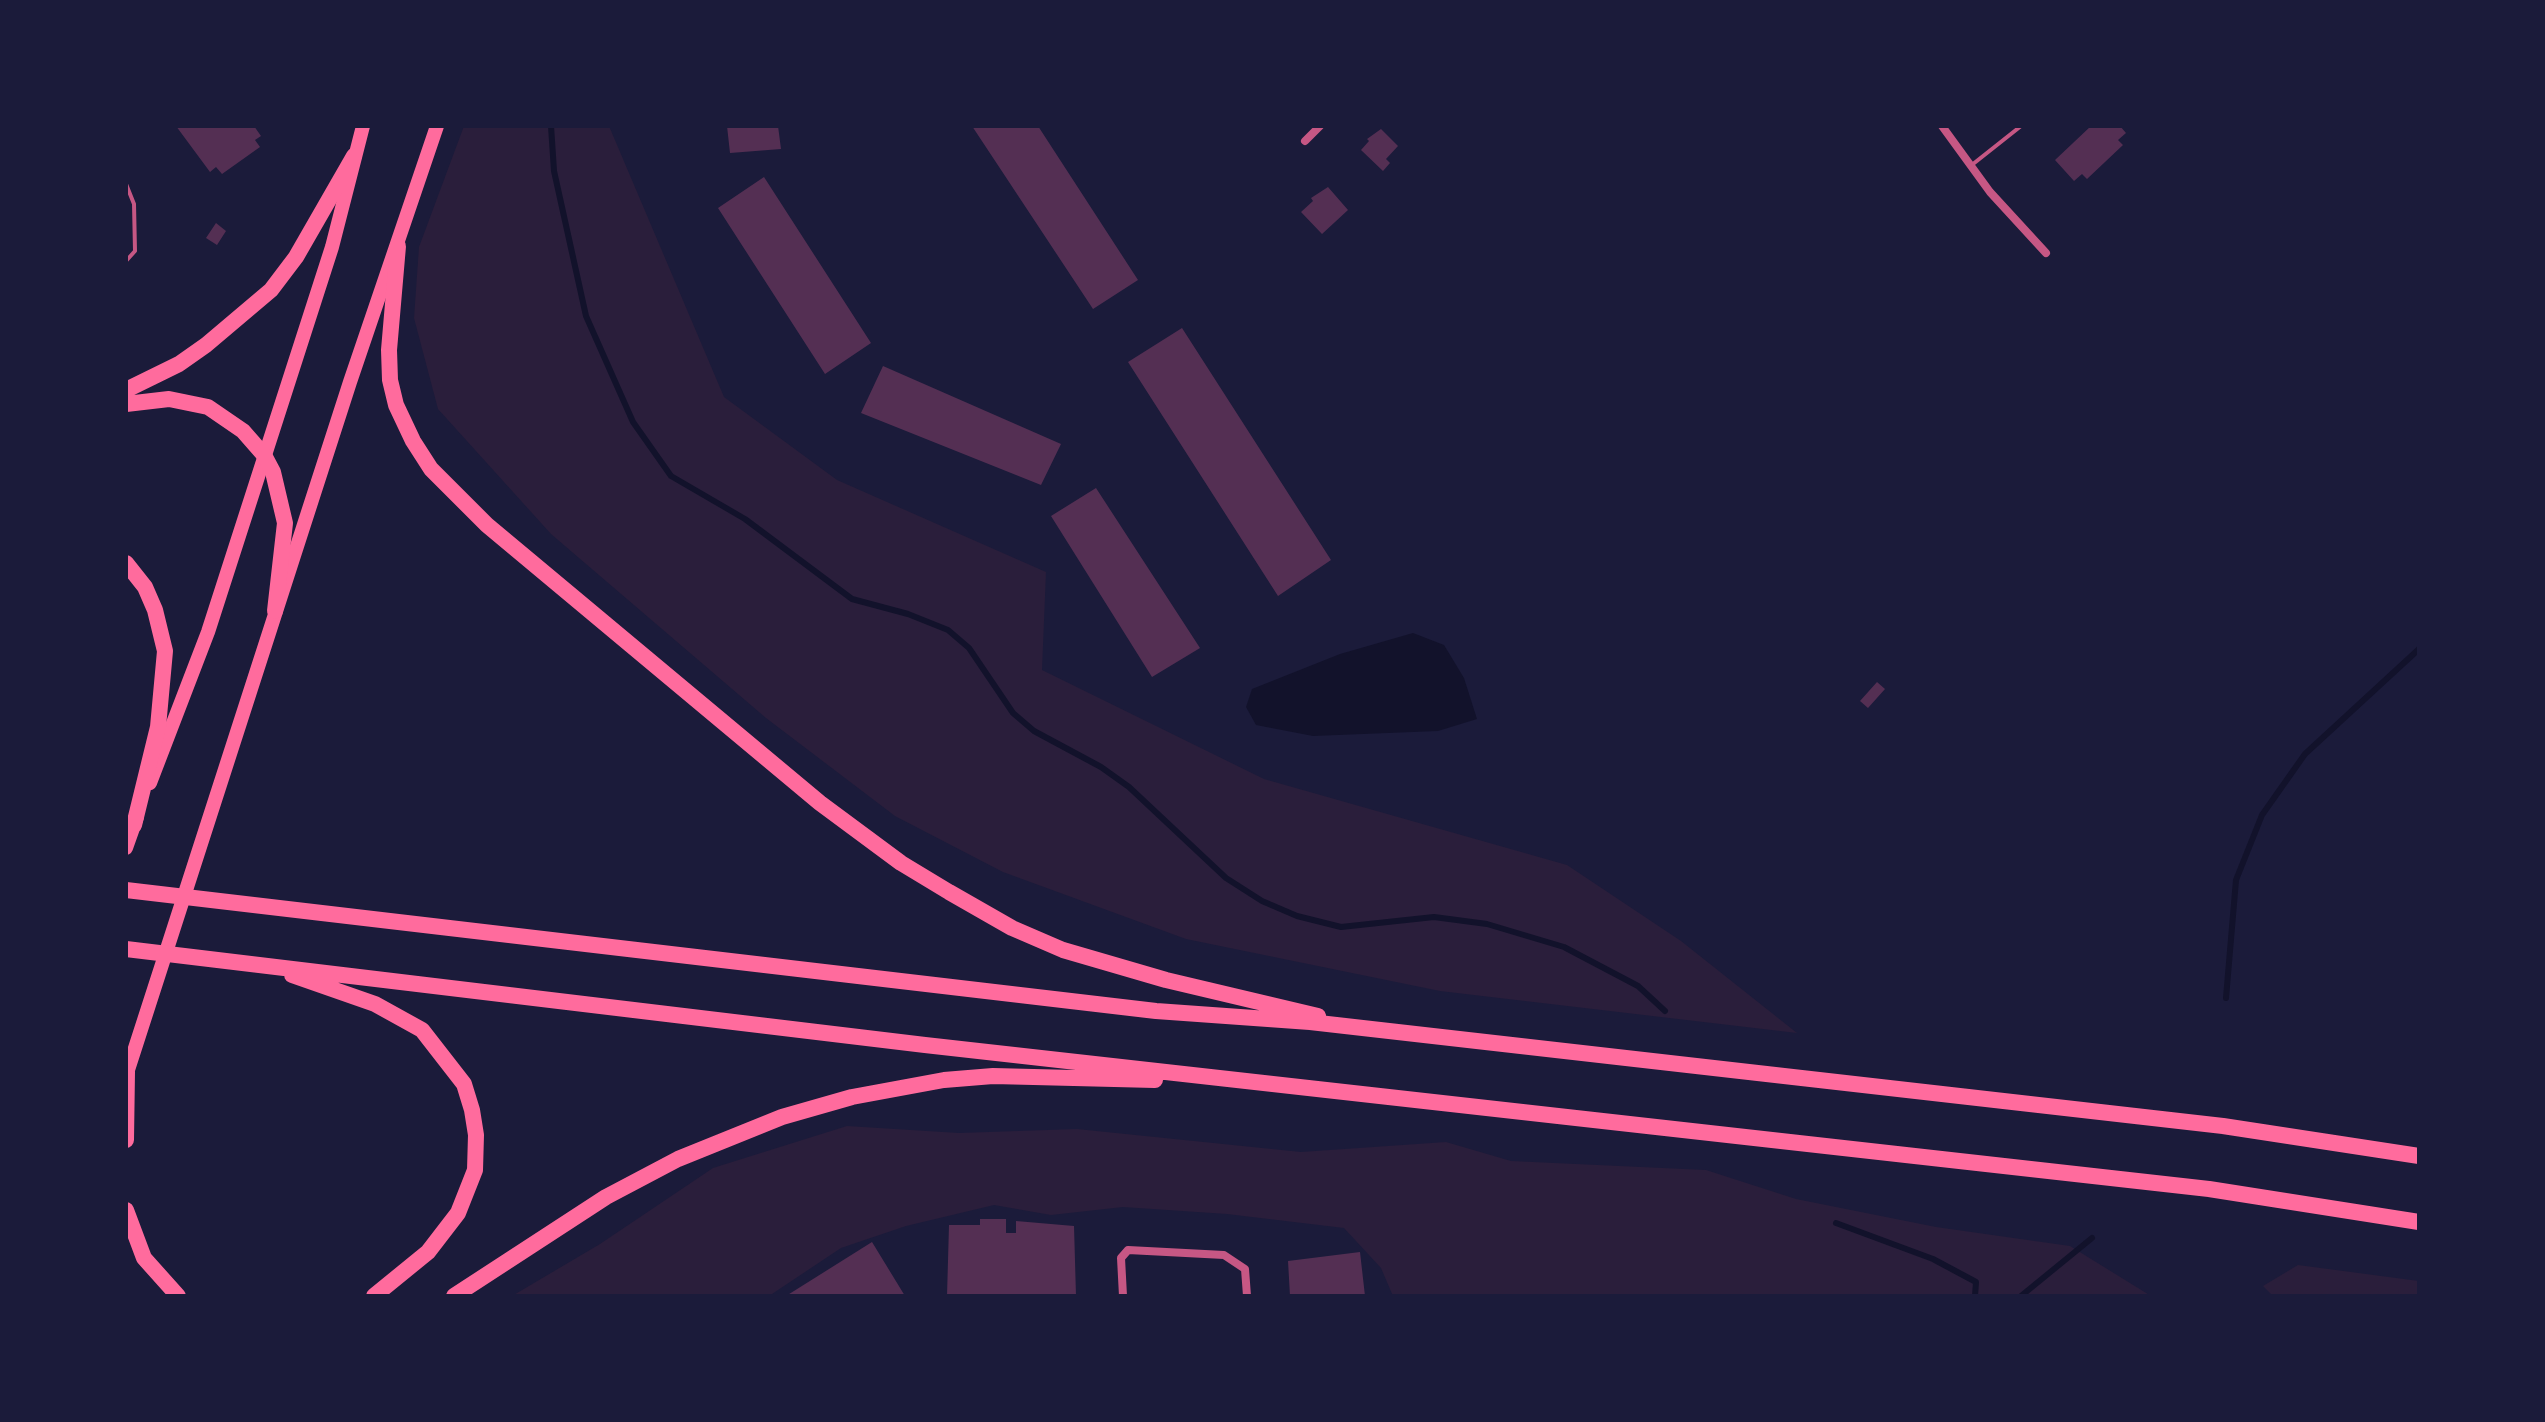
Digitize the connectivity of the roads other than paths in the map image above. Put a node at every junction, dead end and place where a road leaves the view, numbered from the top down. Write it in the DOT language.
graph roads {
  1 [pos="363,126"];
  2 [pos="437,126"];
  3 [pos="1320,126"];
  4 [pos="1942,126"];
  5 [pos="2021,126"];
  6 [pos="1305,141"];
  7 [pos="354,156"];
  8 [pos="1971,166"];
  9 [pos="126,184"];
  10 [pos="398,246"];
  11 [pos="2046,253"];
  12 [pos="126,261"];
  13 [pos="126,390"];
  14 [pos="126,404"];
  15 [pos="264,455"];
  16 [pos="126,563"];
  17 [pos="275,611"];
  18 [pos="134,825"];
  19 [pos="126,848"];
  20 [pos="126,890"];
  21 [pos="126,949"];
  22 [pos="268,966"];
  23 [pos="1386,1032"];
  24 [pos="127,1074"];
  25 [pos="1265,1083"];
  26 [pos="126,1140"];
  27 [pos="2419,1156"];
  28 [pos="126,1210"];
  29 [pos="2419,1222"];
  30 [pos="178,1296"];
  31 [pos="374,1296"];
  32 [pos="454,1296"];
  33 [pos="1123,1296"];
  34 [pos="1247,1296"];
  1 -- 7 [label="main road"];
  2 -- 10 [label="main road"];
  3 -- 6 [label="street"];
  4 -- 8 [label="street"];
  5 -- 8 [label="lane"];
  7 -- 13 [label="highway"];
  7 -- 15 [label="main road"];
  8 -- 11 [label="street"];
  9 -- 12 [label="lane"];
  10 -- 17 [label="main road"];
  10 -- 23 [label="highway"];
  14 -- 15 [label="highway"];
  15 -- 17 [label="highway"];
  15 -- 18 [label="main road"];
  16 -- 18 [label="highway"];
  17 -- 24 [label="main road"];
  18 -- 19 [label="main road"];
  20 -- 23 [label="highway"];
  21 -- 22 [label="highway"];
  22 -- 25 [label="highway"];
  22 -- 31 [label="highway"];
  23 -- 27 [label="highway"];
  24 -- 26 [label="highway"];
  25 -- 29 [label="highway"];
  25 -- 32 [label="highway"];
  28 -- 30 [label="highway"];
  33 -- 34 [label="street"];
}
